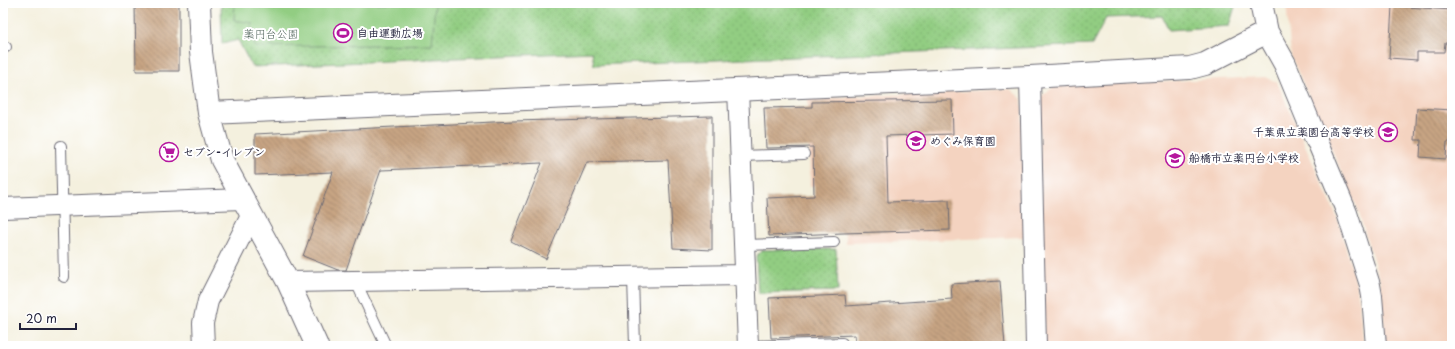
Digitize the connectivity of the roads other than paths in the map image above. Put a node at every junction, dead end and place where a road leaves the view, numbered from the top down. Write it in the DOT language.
graph roads {
  1 [pos="199,3"];
  2 [pos="1262,3"];
  3 [pos="1267,32"];
  4 [pos="1030,77"];
  5 [pos="738,89"];
  6 [pos="209,113"];
  7 [pos="1316,139"];
  8 [pos="61,146"];
  9 [pos="804,154"];
  10 [pos="740,156"];
  11 [pos="63,206"];
  12 [pos="247,207"];
  13 [pos="3,208"];
  14 [pos="834,242"];
  15 [pos="744,245"];
  16 [pos="745,275"];
  17 [pos="64,277"];
  18 [pos="633,277"];
  19 [pos="355,280"];
  20 [pos="288,282"];
  21 [pos="842,342"];
  22 [pos="204,346"];
  23 [pos="317,346"];
  24 [pos="386,346"];
  25 [pos="635,346"];
  26 [pos="748,346"];
  27 [pos="1036,346"];
  28 [pos="1376,346"];
  1 -- 6 [label="street"];
  2 -- 3 [label="street"];
  3 -- 4 [label="street"];
  3 -- 7 [label="street"];
  4 -- 5 [label="street"];
  4 -- 27 [label="street"];
  5 -- 6 [label="street"];
  5 -- 10 [label="street"];
  6 -- 12 [label="street"];
  7 -- 28 [label="street"];
  8 -- 11 [label="lane"];
  9 -- 10 [label="lane"];
  10 -- 15 [label="street"];
  11 -- 12 [label="street"];
  11 -- 13 [label="street"];
  11 -- 17 [label="lane"];
  12 -- 20 [label="street"];
  12 -- 22 [label="street"];
  14 -- 15 [label="lane"];
  15 -- 16 [label="street"];
  16 -- 18 [label="street"];
  16 -- 26 [label="street"];
  18 -- 19 [label="street"];
  18 -- 25 [label="lane"];
  19 -- 20 [label="street"];
  19 -- 24 [label="lane"];
  20 -- 23 [label="street"];
  21 -- 26 [label="lane"];
}
